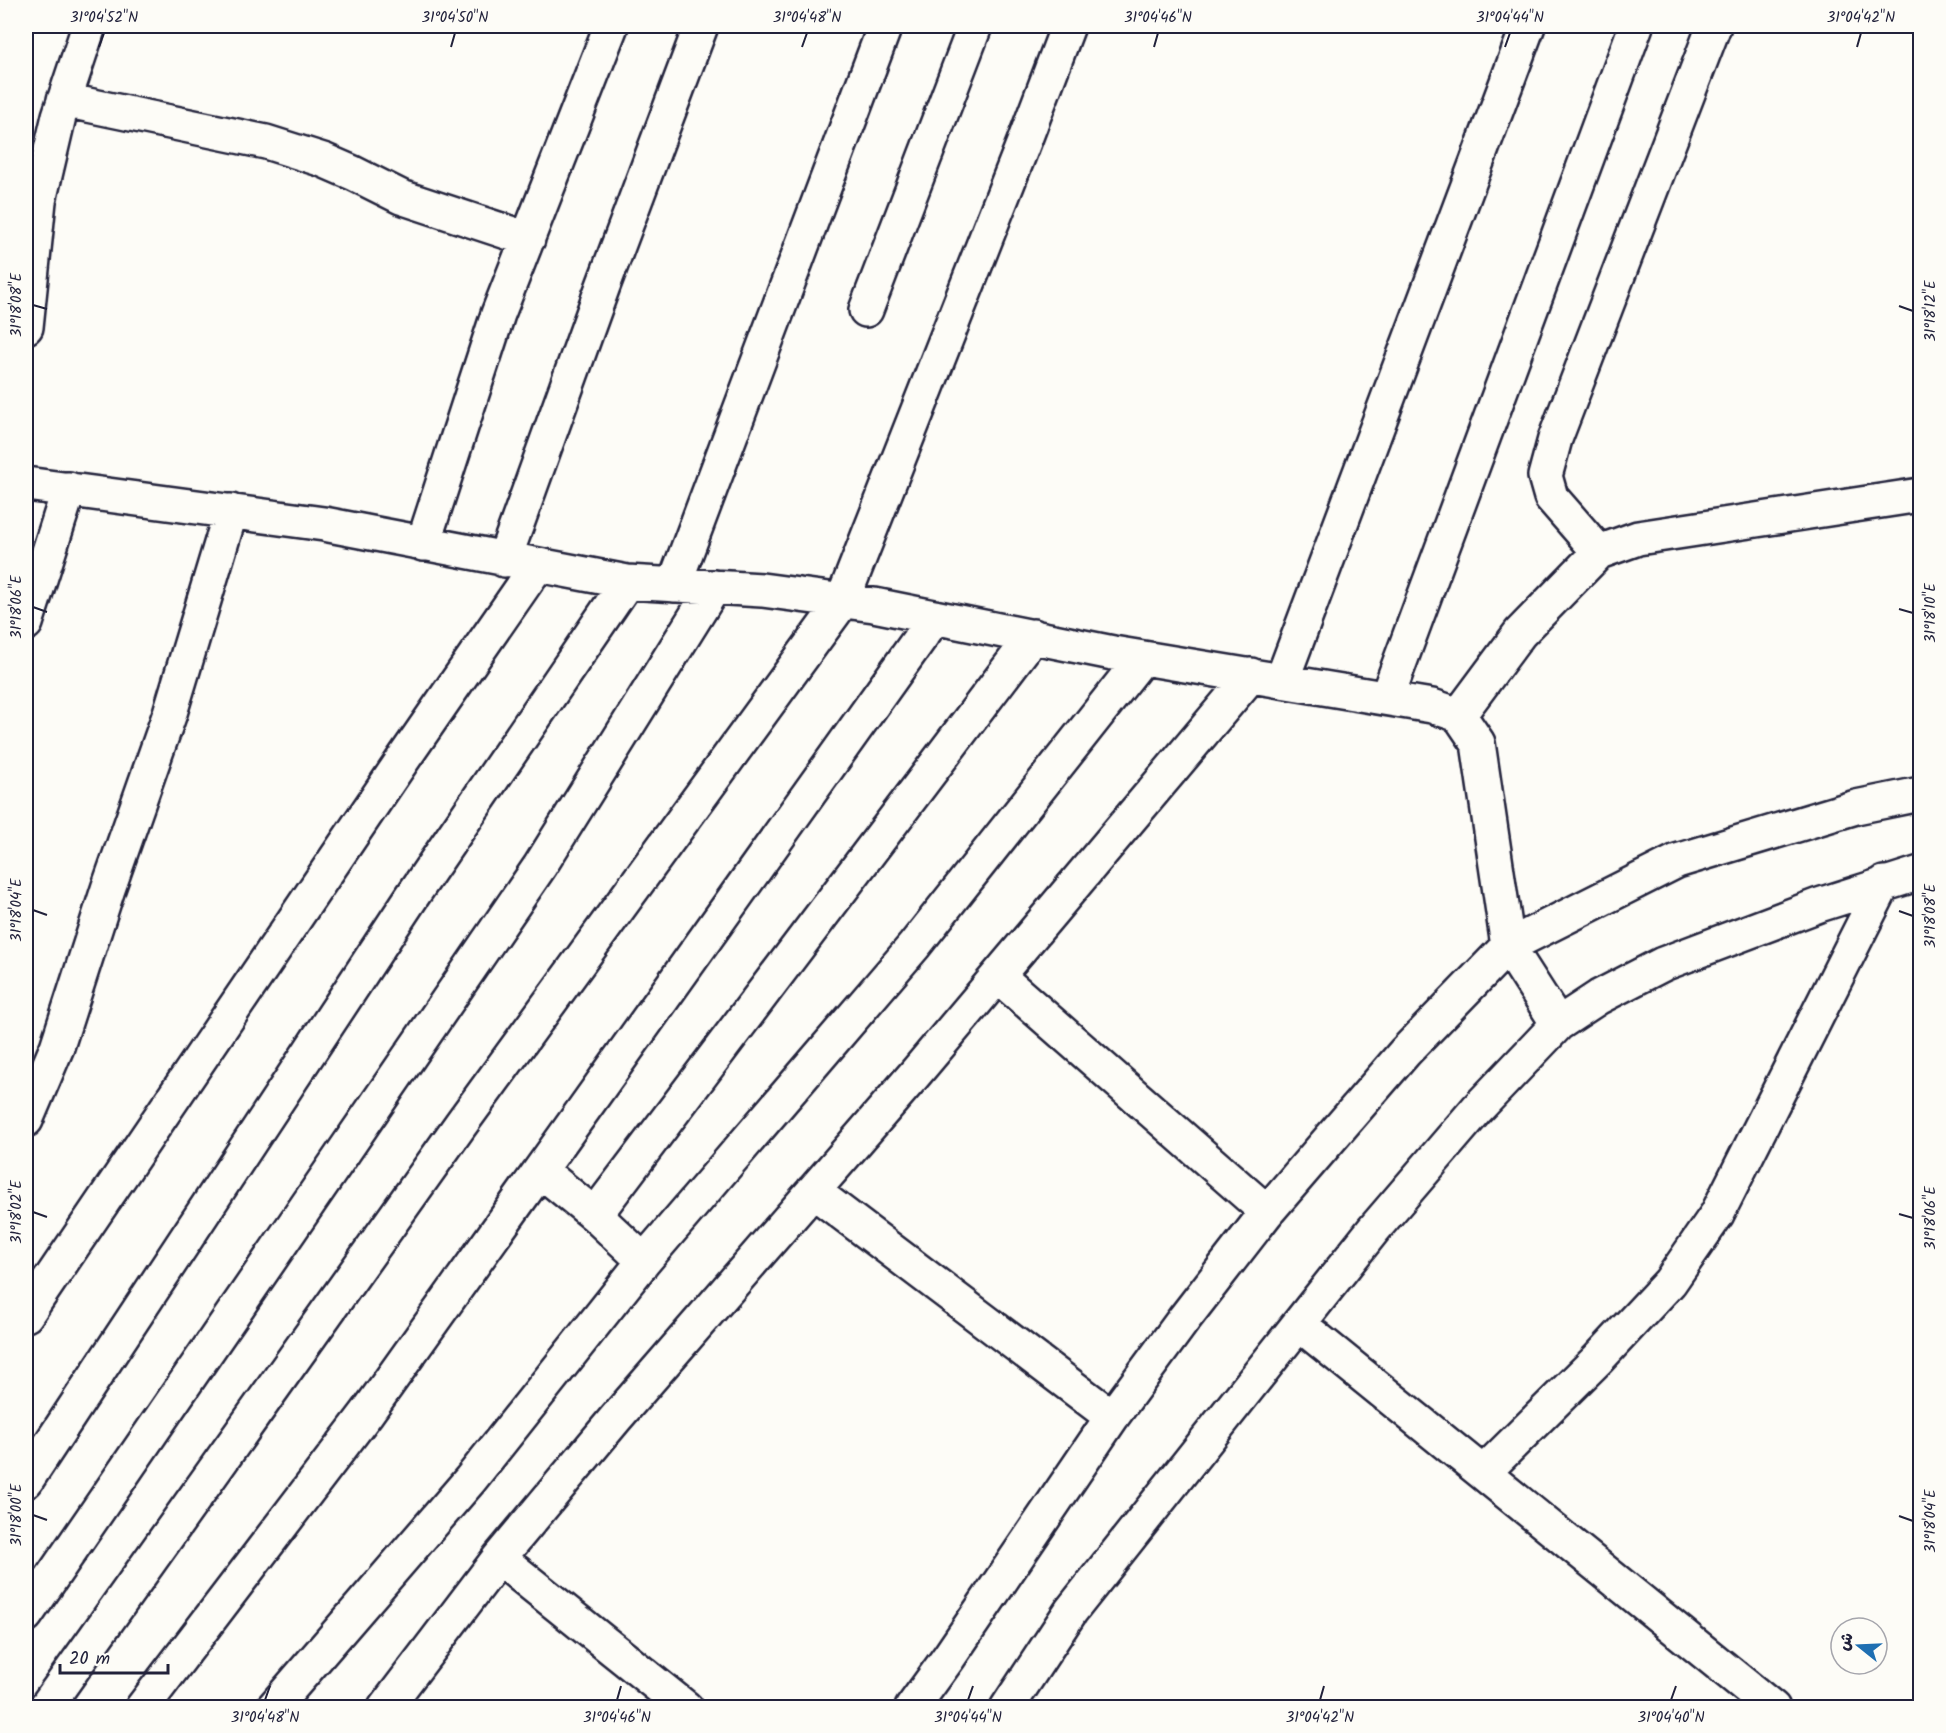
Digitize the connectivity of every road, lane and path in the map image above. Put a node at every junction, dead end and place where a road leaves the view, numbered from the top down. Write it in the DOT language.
graph roads {
  1 [pos="89,26"];
  2 [pos="611,26"];
  3 [pos="701,26"];
  4 [pos="885,26"];
  5 [pos="975,26"];
  6 [pos="1068,26"];
  7 [pos="1528,26"];
  8 [pos="1636,26"];
  9 [pos="1714,26"];
  10 [pos="64,100"];
  11 [pos="528,238"];
  12 [pos="866,310"];
  13 [pos="26,327"];
  14 [pos="26,484"];
  15 [pos="69,489"];
  16 [pos="1920,495"];
  17 [pos="231,511"];
  18 [pos="423,544"];
  19 [pos="1599,552"];
  20 [pos="504,560"];
  21 [pos="537,566"];
  22 [pos="627,582"];
  23 [pos="674,585"];
  24 [pos="714,587"];
  25 [pos="842,602"];
  26 [pos="935,617"];
  27 [pos="26,623"];
  28 [pos="1033,636"];
  29 [pos="1142,658"];
  30 [pos="1267,677"];
  31 [pos="1387,698"];
  32 [pos="1459,716"];
  33 [pos="1920,794"];
  34 [pos="1920,873"];
  35 [pos="1884,884"];
  36 [pos="1508,946"];
  37 [pos="998,976"];
  38 [pos="1558,1024"];
  39 [pos="26,1120"];
  40 [pos="541,1171"];
  41 [pos="813,1191"];
  42 [pos="1267,1212"];
  43 [pos="595,1215"];
  44 [pos="645,1261"];
  45 [pos="26,1315"];
  46 [pos="1299,1324"];
  47 [pos="1112,1417"];
  48 [pos="1484,1473"];
  49 [pos="26,1480"];
  50 [pos="500,1558"];
  51 [pos="26,1615"];
  52 [pos="45,1707"];
  53 [pos="142,1707"];
  54 [pos="273,1707"];
  55 [pos="385,1707"];
  56 [pos="686,1707"];
  57 [pos="912,1707"];
  58 [pos="1007,1707"];
  59 [pos="1773,1707"];
  1 -- 10 [label="street"];
  2 -- 11 [label="street"];
  3 -- 20 [label="street"];
  4 -- 23 [label="street"];
  5 -- 12 [label="street"];
  6 -- 25 [label="street"];
  7 -- 30 [label="street"];
  8 -- 31 [label="street"];
  9 -- 19 [label="street"];
  10 -- 11 [label="street"];
  10 -- 13 [label="street"];
  11 -- 18 [label="street"];
  14 -- 15 [label="street"];
  15 -- 17 [label="street"];
  15 -- 27 [label="street"];
  16 -- 19 [label="street"];
  17 -- 18 [label="street"];
  17 -- 39 [label="street"];
  18 -- 20 [label="street"];
  19 -- 32 [label="street"];
  20 -- 21 [label="street"];
  21 -- 22 [label="street"];
  21 -- 45 [label="street"];
  22 -- 23 [label="street"];
  22 -- 49 [label="street"];
  23 -- 24 [label="street"];
  24 -- 25 [label="street"];
  24 -- 51 [label="street"];
  25 -- 26 [label="street"];
  25 -- 52 [label="street"];
  26 -- 28 [label="street"];
  26 -- 40 [label="street"];
  28 -- 29 [label="street"];
  28 -- 43 [label="street"];
  29 -- 30 [label="street"];
  29 -- 44 [label="street"];
  30 -- 31 [label="street"];
  30 -- 37 [label="street"];
  31 -- 32 [label="street"];
  32 -- 36 [label="street"];
  33 -- 36 [label="street"];
  34 -- 35 [label="street"];
  35 -- 38 [label="street"];
  35 -- 48 [label="street"];
  36 -- 38 [label="street"];
  36 -- 42 [label="street"];
  37 -- 41 [label="street"];
  37 -- 42 [label="street"];
  38 -- 46 [label="street"];
  40 -- 43 [label="street"];
  40 -- 53 [label="street"];
  41 -- 47 [label="street"];
  41 -- 50 [label="street"];
  42 -- 47 [label="street"];
  43 -- 44 [label="street"];
  44 -- 54 [label="street"];
  46 -- 48 [label="street"];
  46 -- 58 [label="street"];
  47 -- 57 [label="street"];
  48 -- 59 [label="street"];
  50 -- 55 [label="street"];
  50 -- 56 [label="street"];
}
